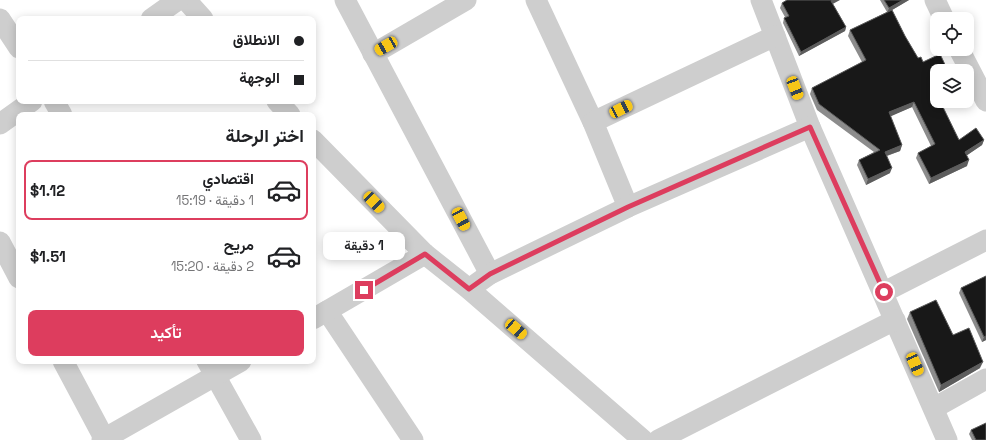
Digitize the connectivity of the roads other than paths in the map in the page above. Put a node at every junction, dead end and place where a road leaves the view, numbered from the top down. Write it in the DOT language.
graph roads {
  1 [pos="178,0"];
  2 [pos="186,0"];
  3 [pos="345,0"];
  4 [pos="466,0"];
  5 [pos="536,0"];
  6 [pos="761,0"];
  7 [pos="935,0"];
  8 [pos="941,12"];
  9 [pos="155,16"];
  10 [pos="200,16"];
  11 [pos="0,19"];
  12 [pos="775,36"];
  13 [pos="16,43"];
  14 [pos="373,54"];
  15 [pos="963,56"];
  16 [pos="986,101"];
  17 [pos="28,104"];
  18 [pos="281,104"];
  19 [pos="16,112"];
  20 [pos="17,112"];
  21 [pos="287,112"];
  22 [pos="593,122"];
  23 [pos="0,124"];
  24 [pos="810,127"];
  25 [pos="316,143"];
  26 [pos="628,207"];
  27 [pos="986,240"];
  28 [pos="0,242"];
  29 [pos="425,254"];
  30 [pos="16,272"];
  31 [pos="490,274"];
  32 [pos="469,289"];
  33 [pos="884,292"];
  34 [pos="320,315"];
  35 [pos="895,320"];
  36 [pos="65,364"];
  37 [pos="228,364"];
  38 [pos="211,368"];
  39 [pos="986,379"];
  40 [pos="934,408"];
  41 [pos="103,439"];
  42 [pos="251,440"];
  43 [pos="413,440"];
  44 [pos="643,440"];
  45 [pos="658,440"];
  46 [pos="947,440"];
  1 -- 9 [label="street"];
  2 -- 10 [label="street"];
  3 -- 14 [label="street"];
  4 -- 14 [label="street"];
  5 -- 22 [label="street"];
  6 -- 12 [label="street"];
  7 -- 8 [label="street"];
  11 -- 13 [label="street"];
  12 -- 22 [label="street"];
  12 -- 24 [label="street"];
  14 -- 31 [label="street"];
  15 -- 16 [label="street"];
  17 -- 20 [label="street"];
  18 -- 21 [label="street"];
  19 -- 23 [label="street"];
  22 -- 26 [label="street"];
  24 -- 26 [label="street"];
  24 -- 33 [label="street"];
  25 -- 29 [label="street"];
  26 -- 31 [label="street"];
  27 -- 33 [label="street"];
  28 -- 30 [label="street"];
  29 -- 32 [label="street"];
  29 -- 34 [label="street"];
  31 -- 32 [label="street"];
  32 -- 44 [label="street"];
  33 -- 35 [label="street"];
  34 -- 43 [label="street"];
  35 -- 40 [label="street"];
  35 -- 45 [label="street"];
  36 -- 41 [label="street"];
  37 -- 38 [label="street"];
  38 -- 41 [label="street"];
  38 -- 42 [label="street"];
  39 -- 40 [label="street"];
  40 -- 46 [label="street"];
}
